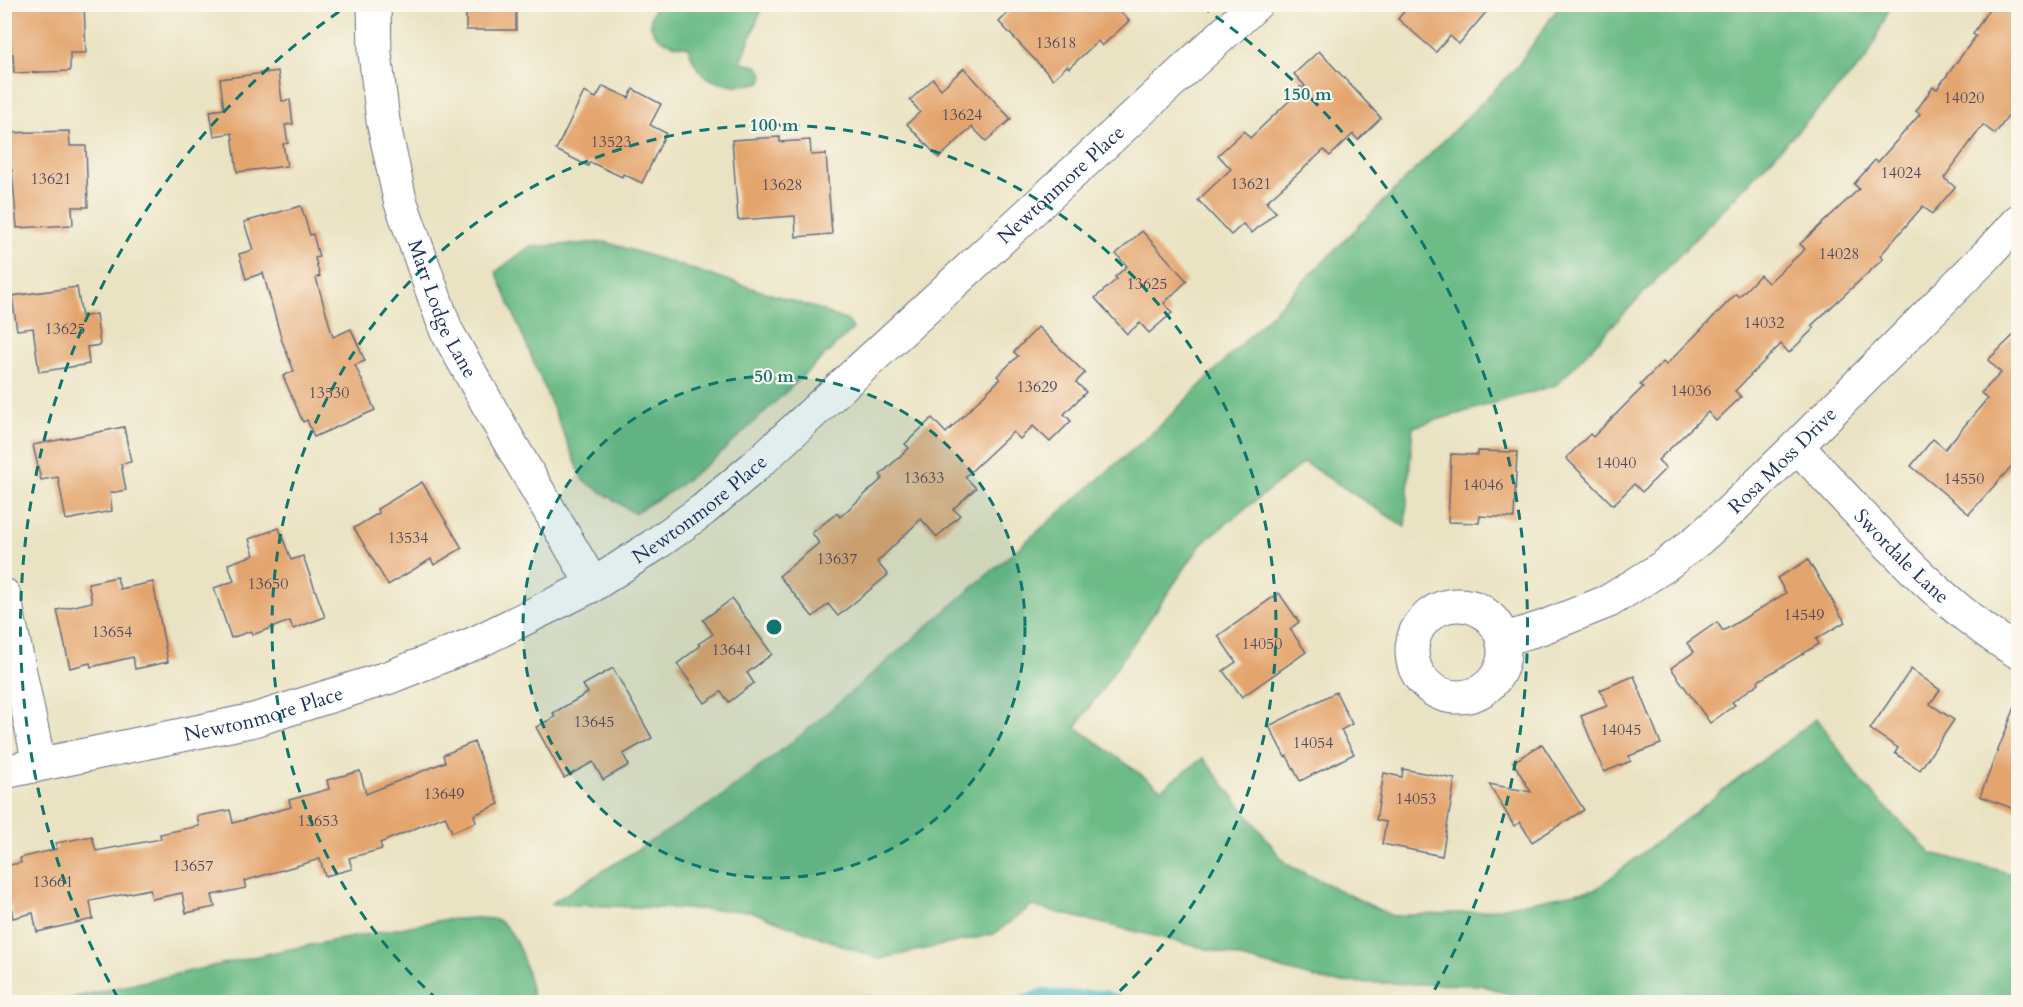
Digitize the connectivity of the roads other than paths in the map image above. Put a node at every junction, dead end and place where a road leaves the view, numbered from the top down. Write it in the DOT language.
graph roads {
  1 [pos="374,4"];
  2 [pos="1256,4"];
  3 [pos="2019,221"];
  4 [pos="1797,446"];
  5 [pos="593,585"];
  6 [pos="4,595"];
  7 [pos="1502,640"];
  8 [pos="2019,652"];
  9 [pos="39,765"];
  10 [pos="4,772"];
  1 -- 5 [label="street, Marr Lodge Lane"];
  2 -- 5 [label="street, Newtonmore Place"];
  3 -- 4 [label="street, Rosa Moss Drive"];
  4 -- 7 [label="street, Rosa Moss Drive"];
  4 -- 8 [label="street, Swordale Lane"];
  5 -- 9 [label="street, Newtonmore Place"];
  6 -- 9 [label="street"];
  9 -- 10 [label="street, Newtonmore Place"];
}
